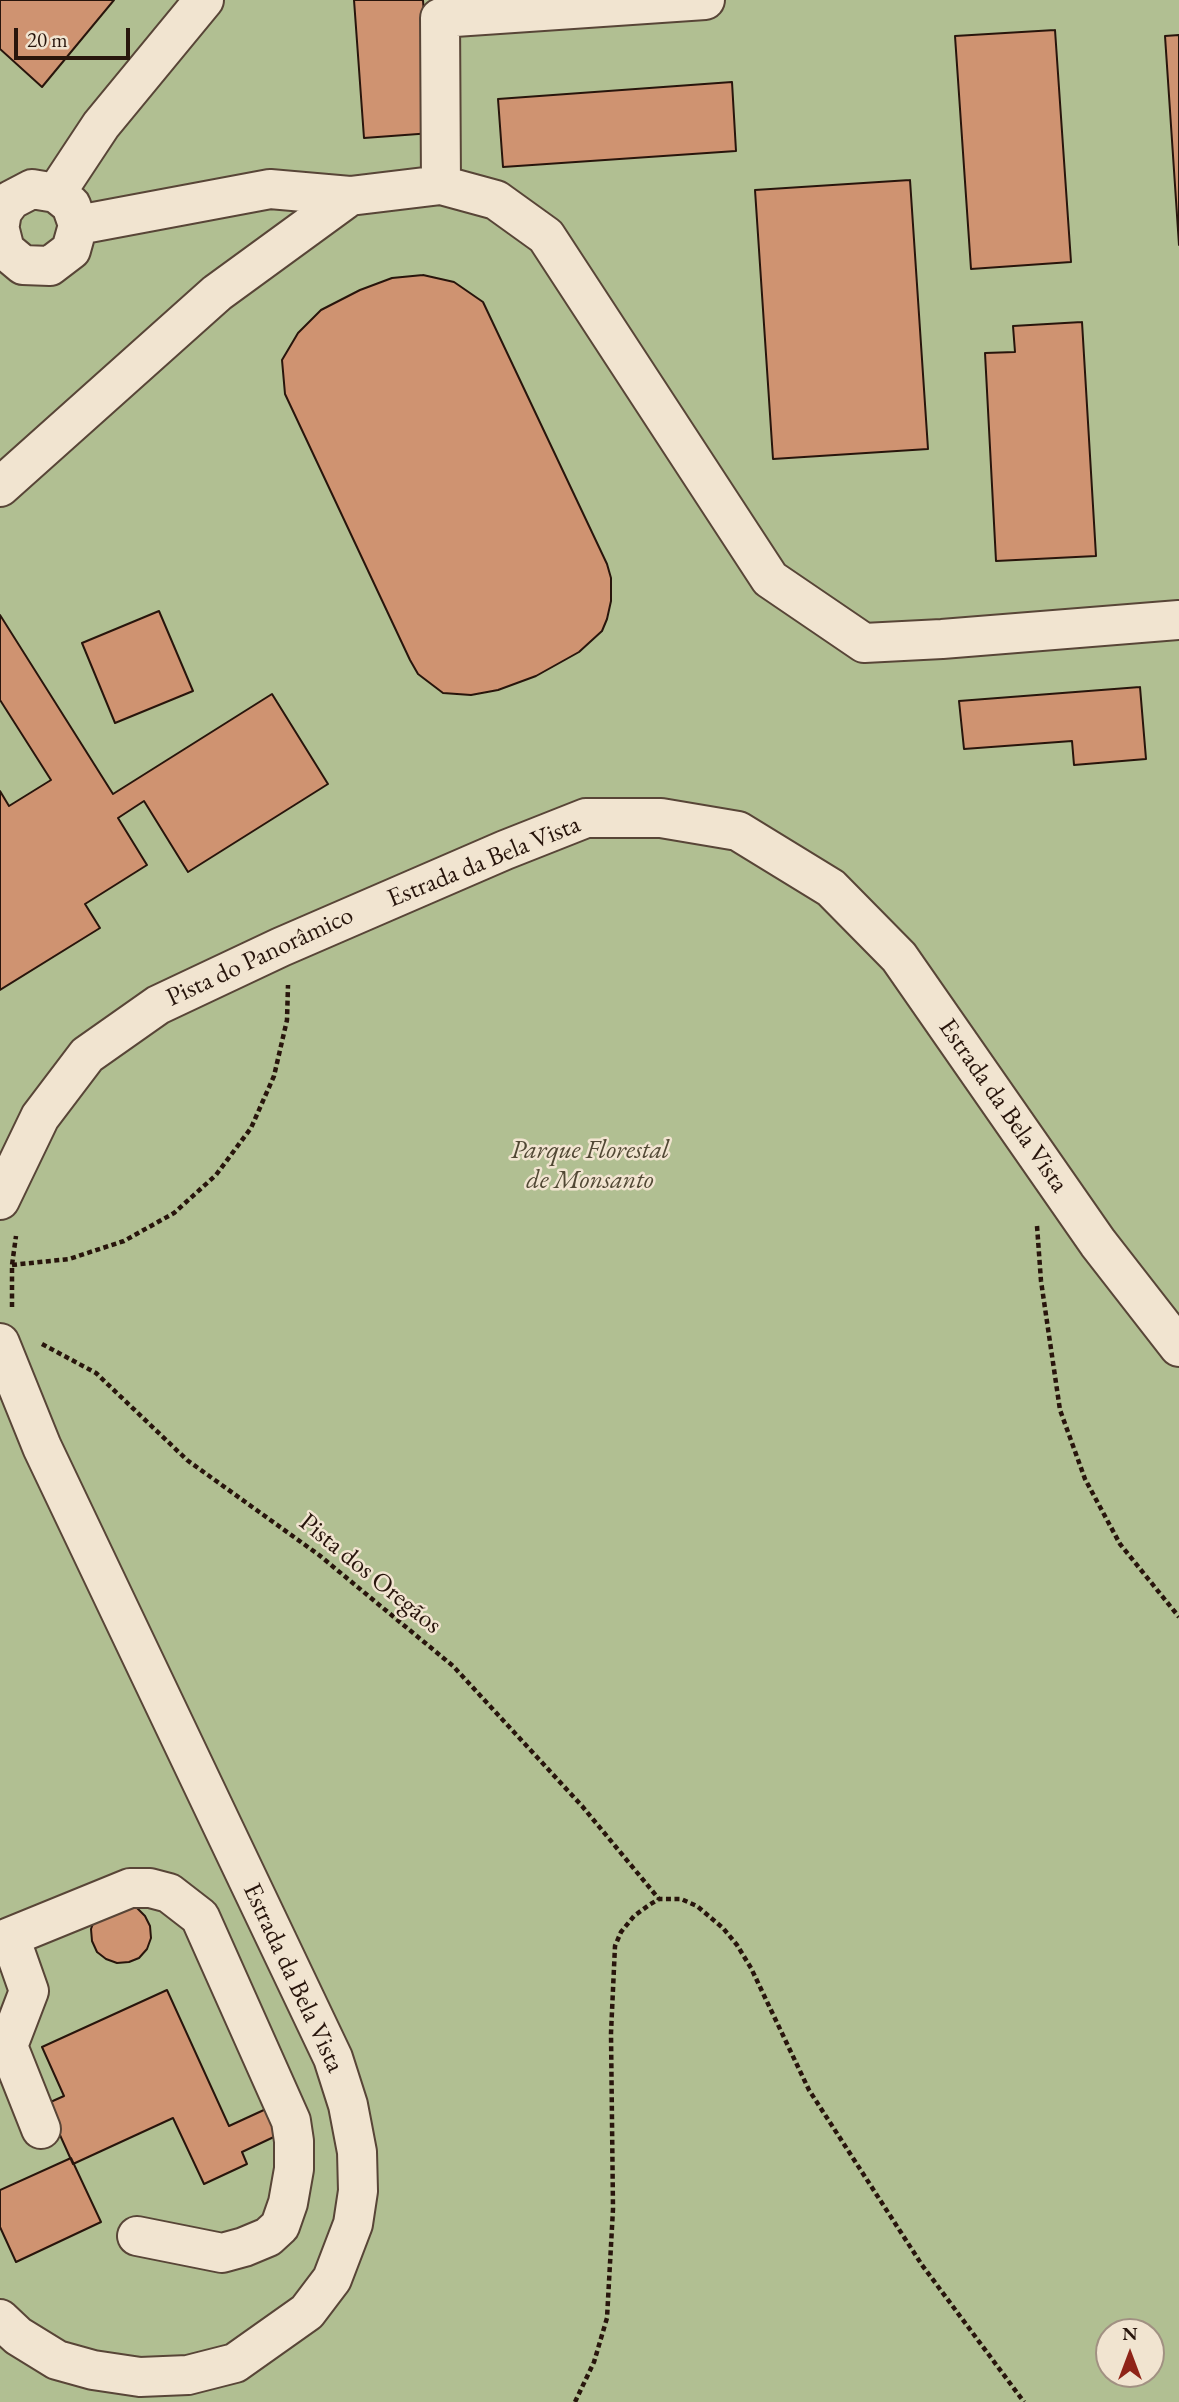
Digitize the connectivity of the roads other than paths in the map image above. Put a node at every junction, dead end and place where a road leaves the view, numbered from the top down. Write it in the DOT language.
graph roads {
  1 [pos="204,0"];
  2 [pos="705,0"];
  3 [pos="441,185"];
  4 [pos="56,192"];
  5 [pos="350,196"];
  6 [pos="3,211"];
  7 [pos="78,225"];
  8 [pos="12,271"];
  9 [pos="0,487"];
  10 [pos="1179,620"];
  11 [pos="8,1215"];
  12 [pos="17,1333"];
  13 [pos="1179,1347"];
  14 [pos="5,1939"];
  15 [pos="41,2129"];
  16 [pos="137,2236"];
  17 [pos="0,2319"];
  1 -- 4 [label="street"];
  2 -- 3 [label="street"];
  3 -- 5 [label="street"];
  3 -- 10 [label="street"];
  4 -- 6 [label="street"];
  4 -- 7 [label="street"];
  5 -- 7 [label="street"];
  5 -- 9 [label="street"];
  6 -- 8 [label="street"];
  7 -- 8 [label="street"];
  11 -- 13 [label="street, Estrada da Bela Vista"];
  12 -- 17 [label="street, Estrada da Bela Vista"];
  14 -- 15 [label="street"];
  14 -- 16 [label="street"];
}
